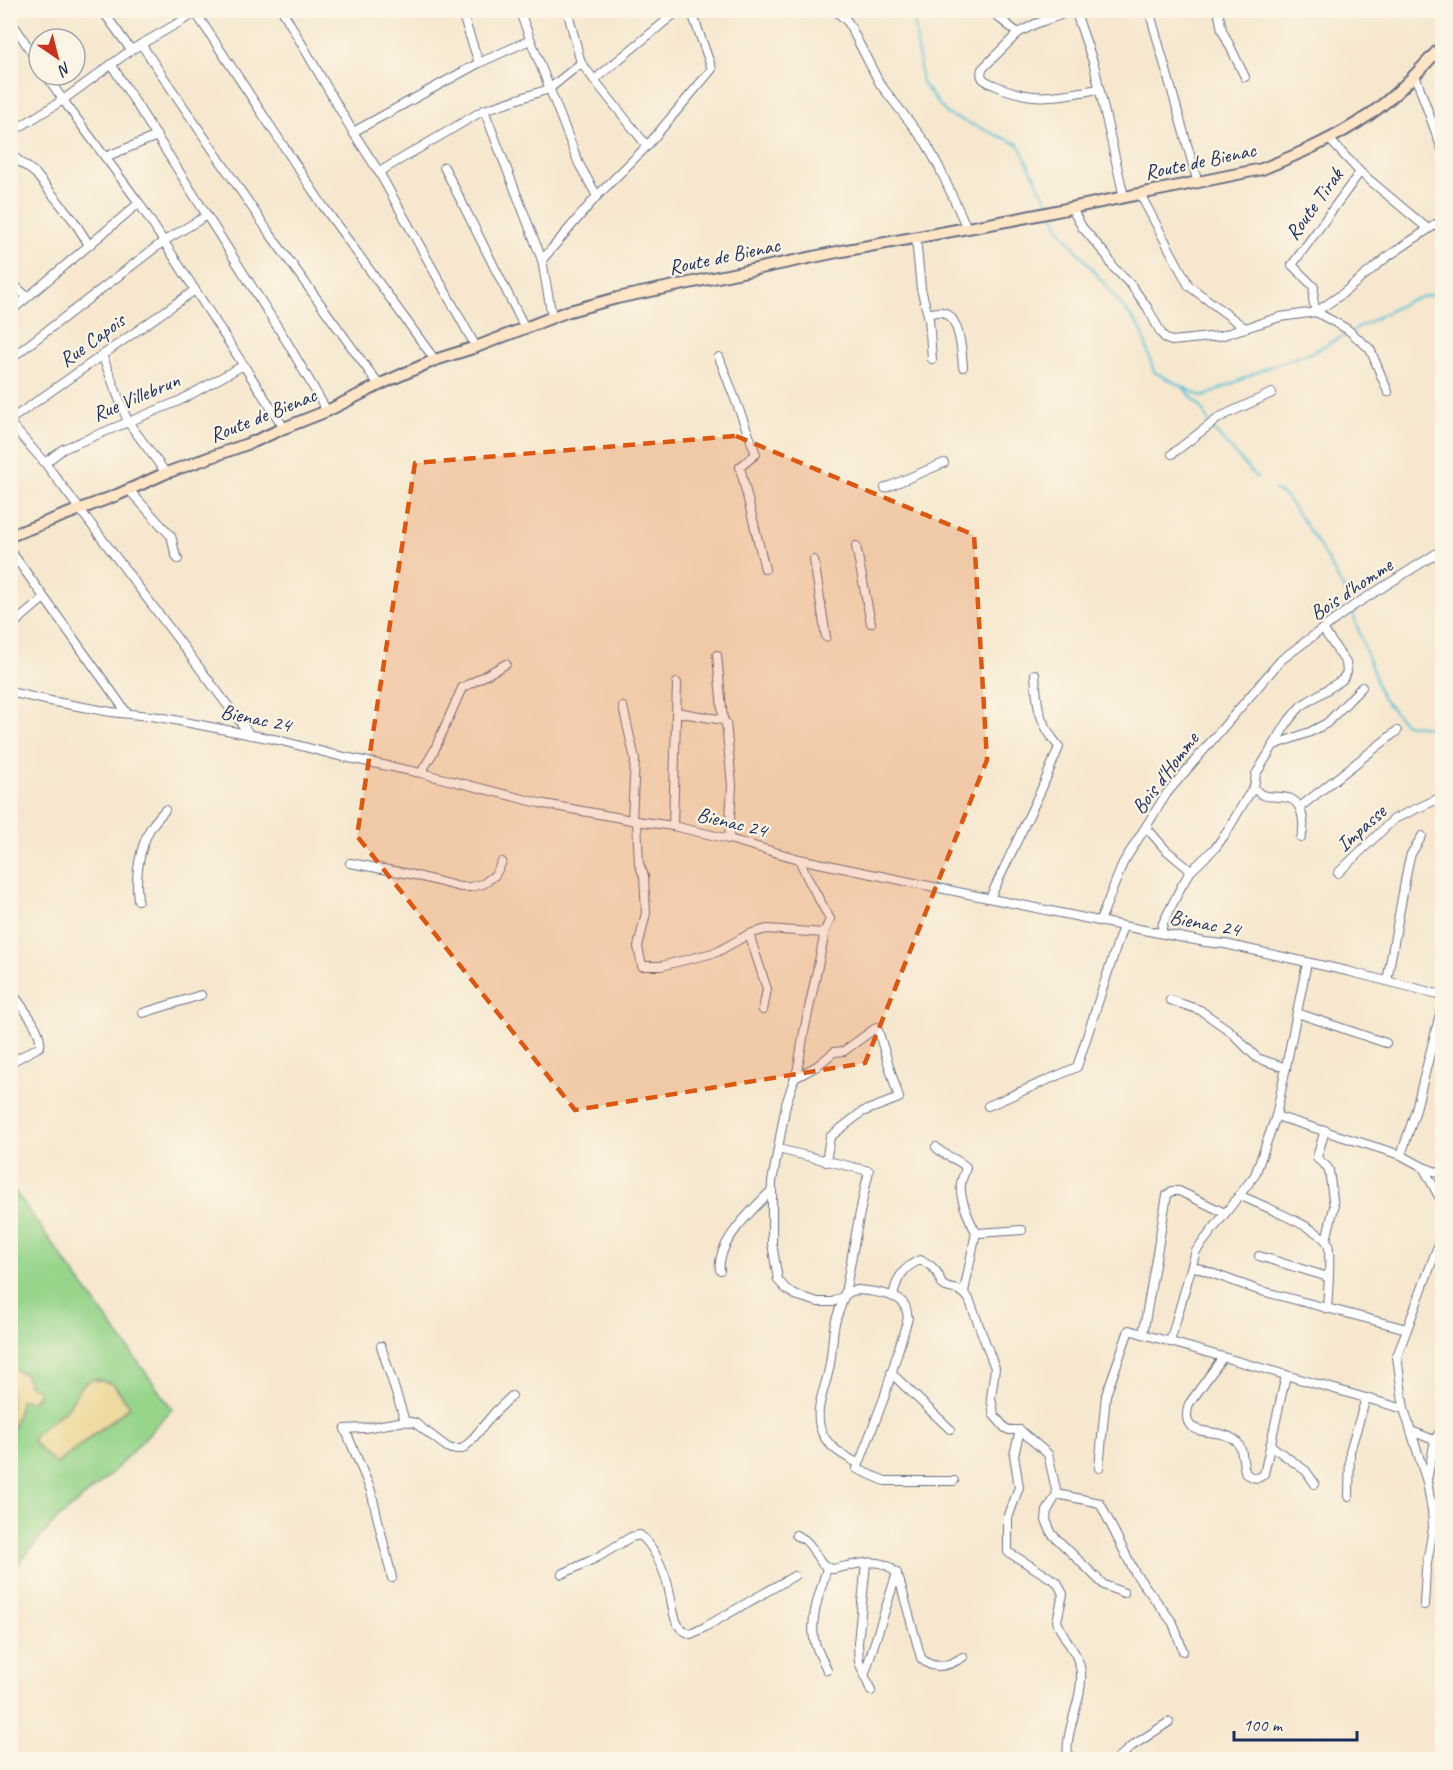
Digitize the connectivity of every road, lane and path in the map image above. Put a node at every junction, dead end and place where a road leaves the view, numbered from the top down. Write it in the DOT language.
graph roads {
  1 [pos="102,10"];
  2 [pos="282,10"];
  3 [pos="461,10"];
  4 [pos="519,10"];
  5 [pos="679,10"];
  6 [pos="691,10"];
  7 [pos="835,10"];
  8 [pos="992,10"];
  9 [pos="1074,10"];
  10 [pos="1149,10"];
  11 [pos="1218,10"];
  12 [pos="197,12"];
  13 [pos="568,13"];
  14 [pos="10,20"];
  15 [pos="1018,33"];
  16 [pos="530,40"];
  17 [pos="141,44"];
  18 [pos="27,45"];
  19 [pos="1443,46"];
  20 [pos="131,50"];
  21 [pos="479,63"];
  22 [pos="581,63"];
  23 [pos="111,64"];
  24 [pos="1415,75"];
  25 [pos="1245,77"];
  26 [pos="594,80"];
  27 [pos="54,87"];
  28 [pos="549,89"];
  29 [pos="1099,89"];
  30 [pos="63,100"];
  31 [pos="484,110"];
  32 [pos="353,132"];
  33 [pos="10,133"];
  34 [pos="157,136"];
  35 [pos="1329,140"];
  36 [pos="647,146"];
  37 [pos="1443,148"];
  38 [pos="10,154"];
  39 [pos="105,157"];
  40 [pos="444,167"];
  41 [pos="380,172"];
  42 [pos="1359,172"];
  43 [pos="1198,183"];
  44 [pos="1140,194"];
  45 [pos="597,196"];
  46 [pos="1124,197"];
  47 [pos="139,202"];
  48 [pos="1067,208"];
  49 [pos="206,216"];
  50 [pos="1443,220"];
  51 [pos="967,228"];
  52 [pos="1428,229"];
  53 [pos="916,238"];
  54 [pos="164,242"];
  55 [pos="88,245"];
  56 [pos="542,260"];
  57 [pos="10,281"];
  58 [pos="195,290"];
  59 [pos="27,297"];
  60 [pos="10,312"];
  61 [pos="1316,312"];
  62 [pos="928,314"];
  63 [pos="552,317"];
  64 [pos="525,328"];
  65 [pos="1245,328"];
  66 [pos="476,347"];
  67 [pos="102,355"];
  68 [pos="719,357"];
  69 [pos="10,358"];
  70 [pos="932,359"];
  71 [pos="435,360"];
  72 [pos="244,365"];
  73 [pos="963,368"];
  74 [pos="379,385"];
  75 [pos="1388,392"];
  76 [pos="1272,393"];
  77 [pos="327,411"];
  78 [pos="10,422"];
  79 [pos="128,422"];
  80 [pos="284,428"];
  81 [pos="1172,454"];
  82 [pos="45,463"];
  83 [pos="944,463"];
  84 [pos="166,472"];
  85 [pos="885,488"];
  86 [pos="129,490"];
  87 [pos="79,509"];
  88 [pos="10,536"];
  89 [pos="856,546"];
  90 [pos="10,550"];
  91 [pos="1443,550"];
  92 [pos="178,559"];
  93 [pos="814,560"];
  94 [pos="765,569"];
  95 [pos="44,598"];
  96 [pos="871,622"];
  97 [pos="10,627"];
  98 [pos="1323,629"];
  99 [pos="826,637"];
  100 [pos="717,655"];
  101 [pos="1281,660"];
  102 [pos="506,664"];
  103 [pos="1035,674"];
  104 [pos="677,683"];
  105 [pos="1362,687"];
  106 [pos="10,692"];
  107 [pos="623,707"];
  108 [pos="676,712"];
  109 [pos="127,713"];
  110 [pos="723,720"];
  111 [pos="1397,731"];
  112 [pos="250,735"];
  113 [pos="1274,745"];
  114 [pos="421,773"];
  115 [pos="1254,787"];
  116 [pos="1443,797"];
  117 [pos="1300,807"];
  118 [pos="165,810"];
  119 [pos="635,821"];
  120 [pos="674,826"];
  121 [pos="1146,827"];
  122 [pos="1422,836"];
  123 [pos="729,838"];
  124 [pos="1301,838"];
  125 [pos="799,859"];
  126 [pos="502,862"];
  127 [pos="350,863"];
  128 [pos="1191,871"];
  129 [pos="1338,873"];
  130 [pos="990,898"];
  131 [pos="138,900"];
  132 [pos="1100,921"];
  133 [pos="1123,926"];
  134 [pos="824,933"];
  135 [pos="1161,933"];
  136 [pos="749,934"];
  137 [pos="1307,963"];
  138 [pos="1387,981"];
  139 [pos="10,990"];
  140 [pos="201,995"];
  141 [pos="1443,995"];
  142 [pos="1170,1000"];
  143 [pos="1443,1006"];
  144 [pos="763,1010"];
  145 [pos="143,1013"];
  146 [pos="1297,1013"];
  147 [pos="1386,1043"];
  148 [pos="1433,1044"];
  149 [pos="1443,1046"];
  150 [pos="10,1063"];
  151 [pos="1286,1068"];
  152 [pos="795,1078"];
  153 [pos="988,1106"];
  154 [pos="1276,1116"];
  155 [pos="1324,1130"];
  156 [pos="936,1147"];
  157 [pos="778,1149"];
  158 [pos="1401,1155"];
  159 [pos="826,1162"];
  160 [pos="1423,1167"];
  161 [pos="1443,1174"];
  162 [pos="772,1190"];
  163 [pos="1239,1195"];
  164 [pos="1443,1202"];
  165 [pos="1225,1213"];
  166 [pos="1022,1230"];
  167 [pos="976,1232"];
  168 [pos="1443,1236"];
  169 [pos="1326,1240"];
  170 [pos="1258,1256"];
  171 [pos="1192,1266"];
  172 [pos="720,1270"];
  173 [pos="1328,1277"];
  174 [pos="964,1292"];
  175 [pos="844,1296"];
  176 [pos="893,1297"];
  177 [pos="1327,1309"];
  178 [pos="1407,1329"];
  179 [pos="1143,1334"];
  180 [pos="1170,1342"];
  181 [pos="381,1346"];
  182 [pos="1223,1357"];
  183 [pos="891,1373"];
  184 [pos="1286,1375"];
  185 [pos="512,1396"];
  186 [pos="1366,1398"];
  187 [pos="1404,1409"];
  188 [pos="405,1421"];
  189 [pos="1443,1428"];
  190 [pos="950,1429"];
  191 [pos="1020,1430"];
  192 [pos="1411,1431"];
  193 [pos="1439,1442"];
  194 [pos="1270,1445"];
  195 [pos="859,1464"];
  196 [pos="1099,1468"];
  197 [pos="954,1481"];
  198 [pos="1427,1482"];
  199 [pos="1315,1484"];
  200 [pos="1057,1494"];
  201 [pos="1349,1496"];
  202 [pos="796,1535"];
  203 [pos="866,1563"];
  204 [pos="827,1568"];
  205 [pos="562,1574"];
  206 [pos="897,1574"];
  207 [pos="794,1576"];
  208 [pos="392,1578"];
  209 [pos="1124,1593"];
  210 [pos="1424,1605"];
  211 [pos="1184,1652"];
  212 [pos="963,1657"];
  213 [pos="827,1670"];
  214 [pos="864,1677"];
  215 [pos="871,1691"];
  216 [pos="1169,1722"];
  217 [pos="1068,1760"];
  218 [pos="1116,1760"];
  1 -- 20 [label="street"];
  2 -- 32 [label="street"];
  3 -- 21 [label="street"];
  4 -- 16 [label="street"];
  5 -- 26 [label="street"];
  6 -- 36 [label="street"];
  7 -- 51 [label="street"];
  8 -- 15 [label="street"];
  9 -- 15 [label="street"];
  9 -- 29 [label="street"];
  10 -- 43 [label="street"];
  11 -- 25 [label="street"];
  12 -- 17 [label="street"];
  12 -- 71 [label="street"];
  13 -- 22 [label="street"];
  14 -- 18 [label="street"];
  15 -- 29 [label="street"];
  16 -- 21 [label="street"];
  16 -- 28 [label="street"];
  17 -- 20 [label="street"];
  17 -- 74 [label="street"];
  19 -- 24 [label="main road, Route de Bienac"];
  20 -- 23 [label="street"];
  21 -- 32 [label="street"];
  22 -- 26 [label="street"];
  22 -- 28 [label="street"];
  23 -- 30 [label="street"];
  23 -- 34 [label="street"];
  24 -- 35 [label="main road, Route de Bienac"];
  24 -- 37 [label="street"];
  26 -- 36 [label="street"];
  27 -- 30 [label="street"];
  28 -- 31 [label="street"];
  28 -- 45 [label="street"];
  29 -- 46 [label="street"];
  30 -- 33 [label="street"];
  30 -- 39 [label="street"];
  31 -- 41 [label="street"];
  31 -- 56 [label="street"];
  32 -- 41 [label="street"];
  34 -- 39 [label="street"];
  34 -- 49 [label="street"];
  35 -- 42 [label="street"];
  35 -- 43 [label="main road, Route de Bienac"];
  36 -- 45 [label="street"];
  38 -- 55 [label="street"];
  39 -- 47 [label="street"];
  40 -- 64 [label="street"];
  41 -- 66 [label="street"];
  42 -- 52 [label="street"];
  42 -- 61 [label="street, Route Tirak"];
  43 -- 44 [label="main road, Route de Bienac"];
  44 -- 46 [label="main road, Route de Bienac"];
  44 -- 65 [label="street"];
  45 -- 56 [label="street"];
  46 -- 48 [label="main road, Route de Bienac"];
  47 -- 54 [label="street"];
  47 -- 55 [label="street"];
  48 -- 51 [label="main road, Route de Bienac"];
  48 -- 65 [label="street"];
  49 -- 54 [label="street"];
  49 -- 77 [label="street"];
  50 -- 52 [label="street"];
  51 -- 53 [label="main road, Route de Bienac"];
  52 -- 61 [label="street"];
  53 -- 62 [label="street"];
  53 -- 63 [label="main road, Route de Bienac"];
  54 -- 58 [label="street"];
  54 -- 69 [label="street"];
  55 -- 59 [label="street"];
  56 -- 63 [label="street"];
  57 -- 59 [label="street"];
  58 -- 67 [label="street, Rue Capois"];
  58 -- 72 [label="street"];
  59 -- 60 [label="street"];
  61 -- 65 [label="street"];
  61 -- 75 [label="street"];
  62 -- 70 [label="street"];
  62 -- 73 [label="street"];
  63 -- 64 [label="main road, Route de Bienac"];
  64 -- 66 [label="main road, Route de Bienac"];
  66 -- 71 [label="main road, Route de Bienac"];
  67 -- 78 [label="street, Rue Capois"];
  67 -- 79 [label="street"];
  68 -- 94 [label="street"];
  71 -- 74 [label="main road, Route de Bienac"];
  72 -- 79 [label="street, Rue Villebrun"];
  72 -- 80 [label="street"];
  74 -- 77 [label="main road, Route de Bienac"];
  76 -- 81 [label="street"];
  77 -- 80 [label="main road, Route de Bienac"];
  78 -- 82 [label="street"];
  79 -- 82 [label="street, Rue Villebrun"];
  79 -- 84 [label="street"];
  80 -- 84 [label="main road, Route de Bienac"];
  82 -- 87 [label="street"];
  83 -- 85 [label="street"];
  84 -- 86 [label="main road, Route de Bienac"];
  86 -- 87 [label="main road, Route de Bienac"];
  86 -- 92 [label="street"];
  87 -- 88 [label="main road, Route de Bienac"];
  87 -- 112 [label="street"];
  89 -- 96 [label="street"];
  90 -- 95 [label="street"];
  91 -- 98 [label="street, Bois d'homme"];
  93 -- 99 [label="street"];
  95 -- 97 [label="street"];
  95 -- 109 [label="street"];
  98 -- 101 [label="street, Bois d'homme"];
  98 -- 113 [label="street"];
  100 -- 110 [label="street"];
  101 -- 121 [label="street, Bois d'Homme"];
  102 -- 114 [label="street"];
  103 -- 130 [label="street"];
  104 -- 108 [label="street"];
  105 -- 113 [label="street"];
  106 -- 109 [label="street, Bienac 24"];
  107 -- 119 [label="street"];
  108 -- 110 [label="street"];
  108 -- 120 [label="street"];
  109 -- 112 [label="street, Bienac 24"];
  110 -- 123 [label="street"];
  111 -- 117 [label="street"];
  112 -- 114 [label="street, Bienac 24"];
  113 -- 115 [label="street"];
  114 -- 119 [label="street, Bienac 24"];
  115 -- 117 [label="street"];
  115 -- 128 [label="street"];
  116 -- 129 [label="street, Impasse"];
  117 -- 124 [label="street"];
  118 -- 131 [label="street"];
  119 -- 120 [label="street, Bienac 24"];
  119 -- 136 [label="street"];
  120 -- 123 [label="street, Bienac 24"];
  121 -- 128 [label="street"];
  121 -- 132 [label="street, Bois d'Homme"];
  122 -- 138 [label="street"];
  123 -- 125 [label="street, Bienac 24"];
  125 -- 130 [label="street, Bienac 24"];
  125 -- 134 [label="street"];
  126 -- 127 [label="street"];
  128 -- 135 [label="street"];
  130 -- 132 [label="street, Bienac 24"];
  132 -- 133 [label="street, Bienac 24"];
  133 -- 135 [label="street, Bienac 24"];
  133 -- 153 [label="street"];
  134 -- 136 [label="street"];
  134 -- 152 [label="street"];
  135 -- 137 [label="street, Bienac 24"];
  136 -- 144 [label="street"];
  137 -- 138 [label="street, Bienac 24"];
  137 -- 146 [label="street"];
  138 -- 141 [label="street, Bienac 24"];
  139 -- 150 [label="street"];
  140 -- 145 [label="street"];
  142 -- 151 [label="street"];
  143 -- 148 [label="street"];
  146 -- 147 [label="street"];
  146 -- 151 [label="street"];
  148 -- 149 [label="street"];
  148 -- 158 [label="street"];
  151 -- 154 [label="street"];
  152 -- 157 [label="street"];
  152 -- 159 [label="street"];
  154 -- 155 [label="street"];
  154 -- 163 [label="street"];
  155 -- 158 [label="street"];
  155 -- 169 [label="street"];
  156 -- 167 [label="street"];
  157 -- 159 [label="street"];
  157 -- 162 [label="street"];
  158 -- 160 [label="street"];
  159 -- 175 [label="street"];
  160 -- 161 [label="street"];
  160 -- 164 [label="street"];
  162 -- 172 [label="street"];
  162 -- 175 [label="street"];
  163 -- 165 [label="street"];
  163 -- 169 [label="street"];
  165 -- 171 [label="street"];
  165 -- 179 [label="street"];
  166 -- 167 [label="street"];
  167 -- 174 [label="street"];
  168 -- 178 [label="street"];
  169 -- 173 [label="street"];
  170 -- 173 [label="street"];
  171 -- 177 [label="street"];
  171 -- 180 [label="street"];
  173 -- 177 [label="street"];
  174 -- 176 [label="street"];
  174 -- 191 [label="street"];
  175 -- 176 [label="street"];
  175 -- 195 [label="street"];
  176 -- 183 [label="street"];
  177 -- 178 [label="street"];
  178 -- 187 [label="street"];
  179 -- 180 [label="street"];
  179 -- 196 [label="street"];
  180 -- 182 [label="street"];
  181 -- 188 [label="street"];
  182 -- 184 [label="street"];
  182 -- 194 [label="street"];
  183 -- 190 [label="street"];
  183 -- 195 [label="street"];
  184 -- 186 [label="street"];
  184 -- 194 [label="street"];
  185 -- 188 [label="street"];
  186 -- 187 [label="street"];
  186 -- 201 [label="street"];
  187 -- 192 [label="street"];
  188 -- 208 [label="street"];
  189 -- 193 [label="street"];
  191 -- 200 [label="street"];
  191 -- 217 [label="street"];
  192 -- 193 [label="street"];
  192 -- 198 [label="street"];
  193 -- 198 [label="street"];
  194 -- 199 [label="street"];
  195 -- 197 [label="street"];
  198 -- 210 [label="street"];
  200 -- 209 [label="street"];
  200 -- 211 [label="street"];
  202 -- 204 [label="street"];
  203 -- 204 [label="street"];
  203 -- 206 [label="street"];
  203 -- 214 [label="street"];
  204 -- 213 [label="street"];
  205 -- 207 [label="street"];
  206 -- 212 [label="street"];
  206 -- 214 [label="street"];
  214 -- 215 [label="street"];
  216 -- 218 [label="street"];
}
